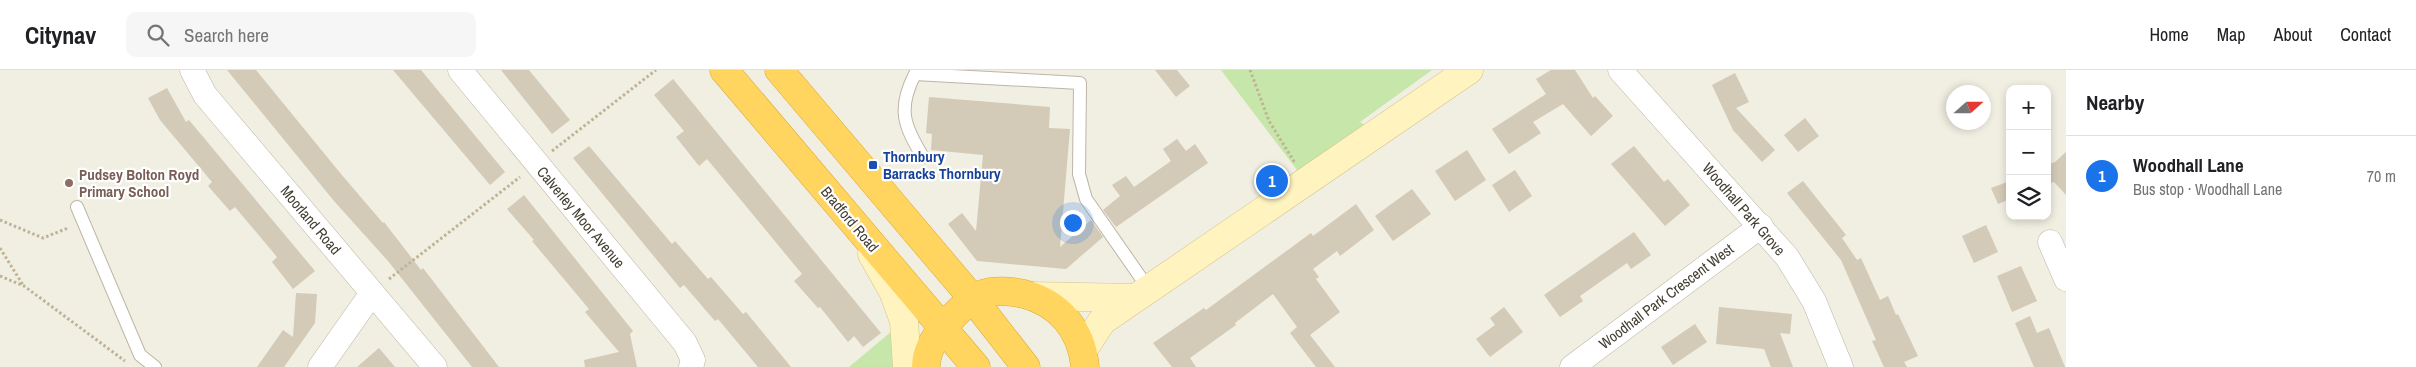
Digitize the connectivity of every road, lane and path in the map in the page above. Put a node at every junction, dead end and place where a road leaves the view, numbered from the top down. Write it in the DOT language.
graph roads {
  1 [pos="192,70"];
  2 [pos="460,70"];
  3 [pos="656,70"];
  4 [pos="724,70"];
  5 [pos="779,70"];
  6 [pos="1250,70"];
  7 [pos="1469,70"];
  8 [pos="1620,70"];
  9 [pos="915,72"];
  10 [pos="923,157"];
  11 [pos="537,163"];
  12 [pos="1307,182"];
  13 [pos="77,207"];
  14 [pos="0,220"];
  15 [pos="83,222"];
  16 [pos="1760,226"];
  17 [pos="857,227"];
  18 [pos="2050,242"];
  19 [pos="0,248"];
  20 [pos="0,276"];
  21 [pos="2066,279"];
  22 [pos="24,286"];
  23 [pos="372,293"];
  24 [pos="1140,293"];
  25 [pos="1031,296"];
  26 [pos="973,300"];
  27 [pos="943,328"];
  28 [pos="1084,358"];
  29 [pos="133,367"];
  30 [pos="155,367"];
  31 [pos="320,367"];
  32 [pos="435,367"];
  33 [pos="691,367"];
  34 [pos="907,367"];
  35 [pos="926,367"];
  36 [pos="976,367"];
  37 [pos="1026,367"];
  38 [pos="1572,367"];
  39 [pos="1841,367"];
  1 -- 23 [label="street, Moorland Road"];
  2 -- 11 [label="street, Calverley Moor Avenue"];
  3 -- 11 [label="path"];
  4 -- 17 [label="highway, Bradford Road"];
  5 -- 26 [label="highway"];
  6 -- 12 [label="path"];
  7 -- 12 [label="street"];
  8 -- 16 [label="street, Woodhall Park Grove"];
  9 -- 10 [label="lane"];
  9 -- 24 [label="lane"];
  11 -- 23 [label="path"];
  11 -- 33 [label="street, Calverley Moor Avenue"];
  12 -- 24 [label="street"];
  13 -- 15 [label="lane"];
  14 -- 15 [label="path"];
  15 -- 30 [label="lane"];
  16 -- 38 [label="street, Woodhall Park Crescent West"];
  16 -- 39 [label="street, Woodhall Park Grove"];
  17 -- 27 [label="highway, Bradford Road"];
  17 -- 34 [label="street"];
  18 -- 21 [label="street"];
  19 -- 22 [label="path"];
  20 -- 22 [label="path"];
  22 -- 29 [label="path"];
  23 -- 31 [label="street"];
  23 -- 32 [label="street, Moorland Road"];
  24 -- 25 [label="street"];
  24 -- 28 [label="street"];
  25 -- 26 [label="highway"];
  25 -- 28 [label="highway"];
  26 -- 27 [label="highway"];
  26 -- 37 [label="highway"];
  27 -- 35 [label="highway"];
  27 -- 36 [label="highway, Bradford Road"];
}
